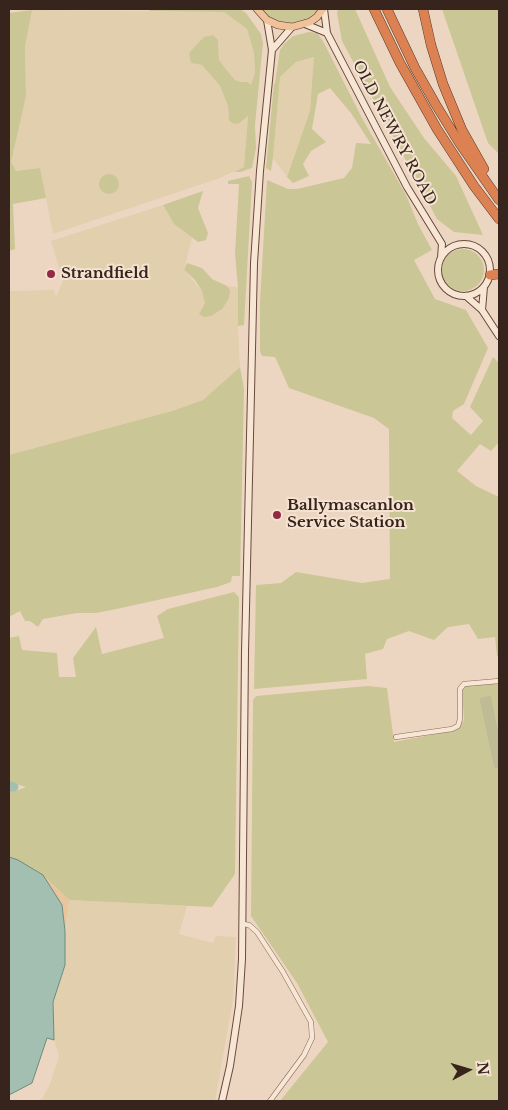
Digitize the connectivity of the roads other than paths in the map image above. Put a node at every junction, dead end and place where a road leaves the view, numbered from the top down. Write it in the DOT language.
graph roads {
  1 [pos="257,9"];
  2 [pos="324,9"];
  3 [pos="374,9"];
  4 [pos="387,9"];
  5 [pos="423,9"];
  6 [pos="268,20"];
  7 [pos="305,24"];
  8 [pos="292,27"];
  9 [pos="326,33"];
  10 [pos="272,50"];
  11 [pos="499,194"];
  12 [pos="499,200"];
  13 [pos="499,220"];
  14 [pos="442,244"];
  15 [pos="453,246"];
  16 [pos="441,258"];
  17 [pos="494,275"];
  18 [pos="484,287"];
  19 [pos="466,296"];
  20 [pos="482,310"];
  21 [pos="499,336"];
  22 [pos="499,681"];
  23 [pos="396,737"];
  24 [pos="243,924"];
  25 [pos="222,1101"];
  26 [pos="270,1101"];
  1 -- 6 [label="main road"];
  2 -- 7 [label="main road"];
  2 -- 9 [label="main road, OLD NEWRY ROAD"];
  3 -- 13 [label="highway"];
  4 -- 12 [label="highway"];
  5 -- 11 [label="highway"];
  6 -- 8 [label="main road"];
  6 -- 10 [label="main road"];
  7 -- 8 [label="main road"];
  7 -- 9 [label="main road"];
  8 -- 10 [label="main road"];
  9 -- 14 [label="main road, OLD NEWRY ROAD"];
  10 -- 24 [label="main road"];
  14 -- 15 [label="main road"];
  14 -- 16 [label="main road"];
  15 -- 16 [label="main road"];
  15 -- 17 [label="main road"];
  16 -- 19 [label="main road"];
  17 -- 18 [label="main road"];
  18 -- 19 [label="main road"];
  18 -- 20 [label="main road"];
  19 -- 20 [label="main road"];
  20 -- 21 [label="main road"];
  22 -- 23 [label="street"];
  24 -- 25 [label="main road"];
  24 -- 26 [label="street"];
}
